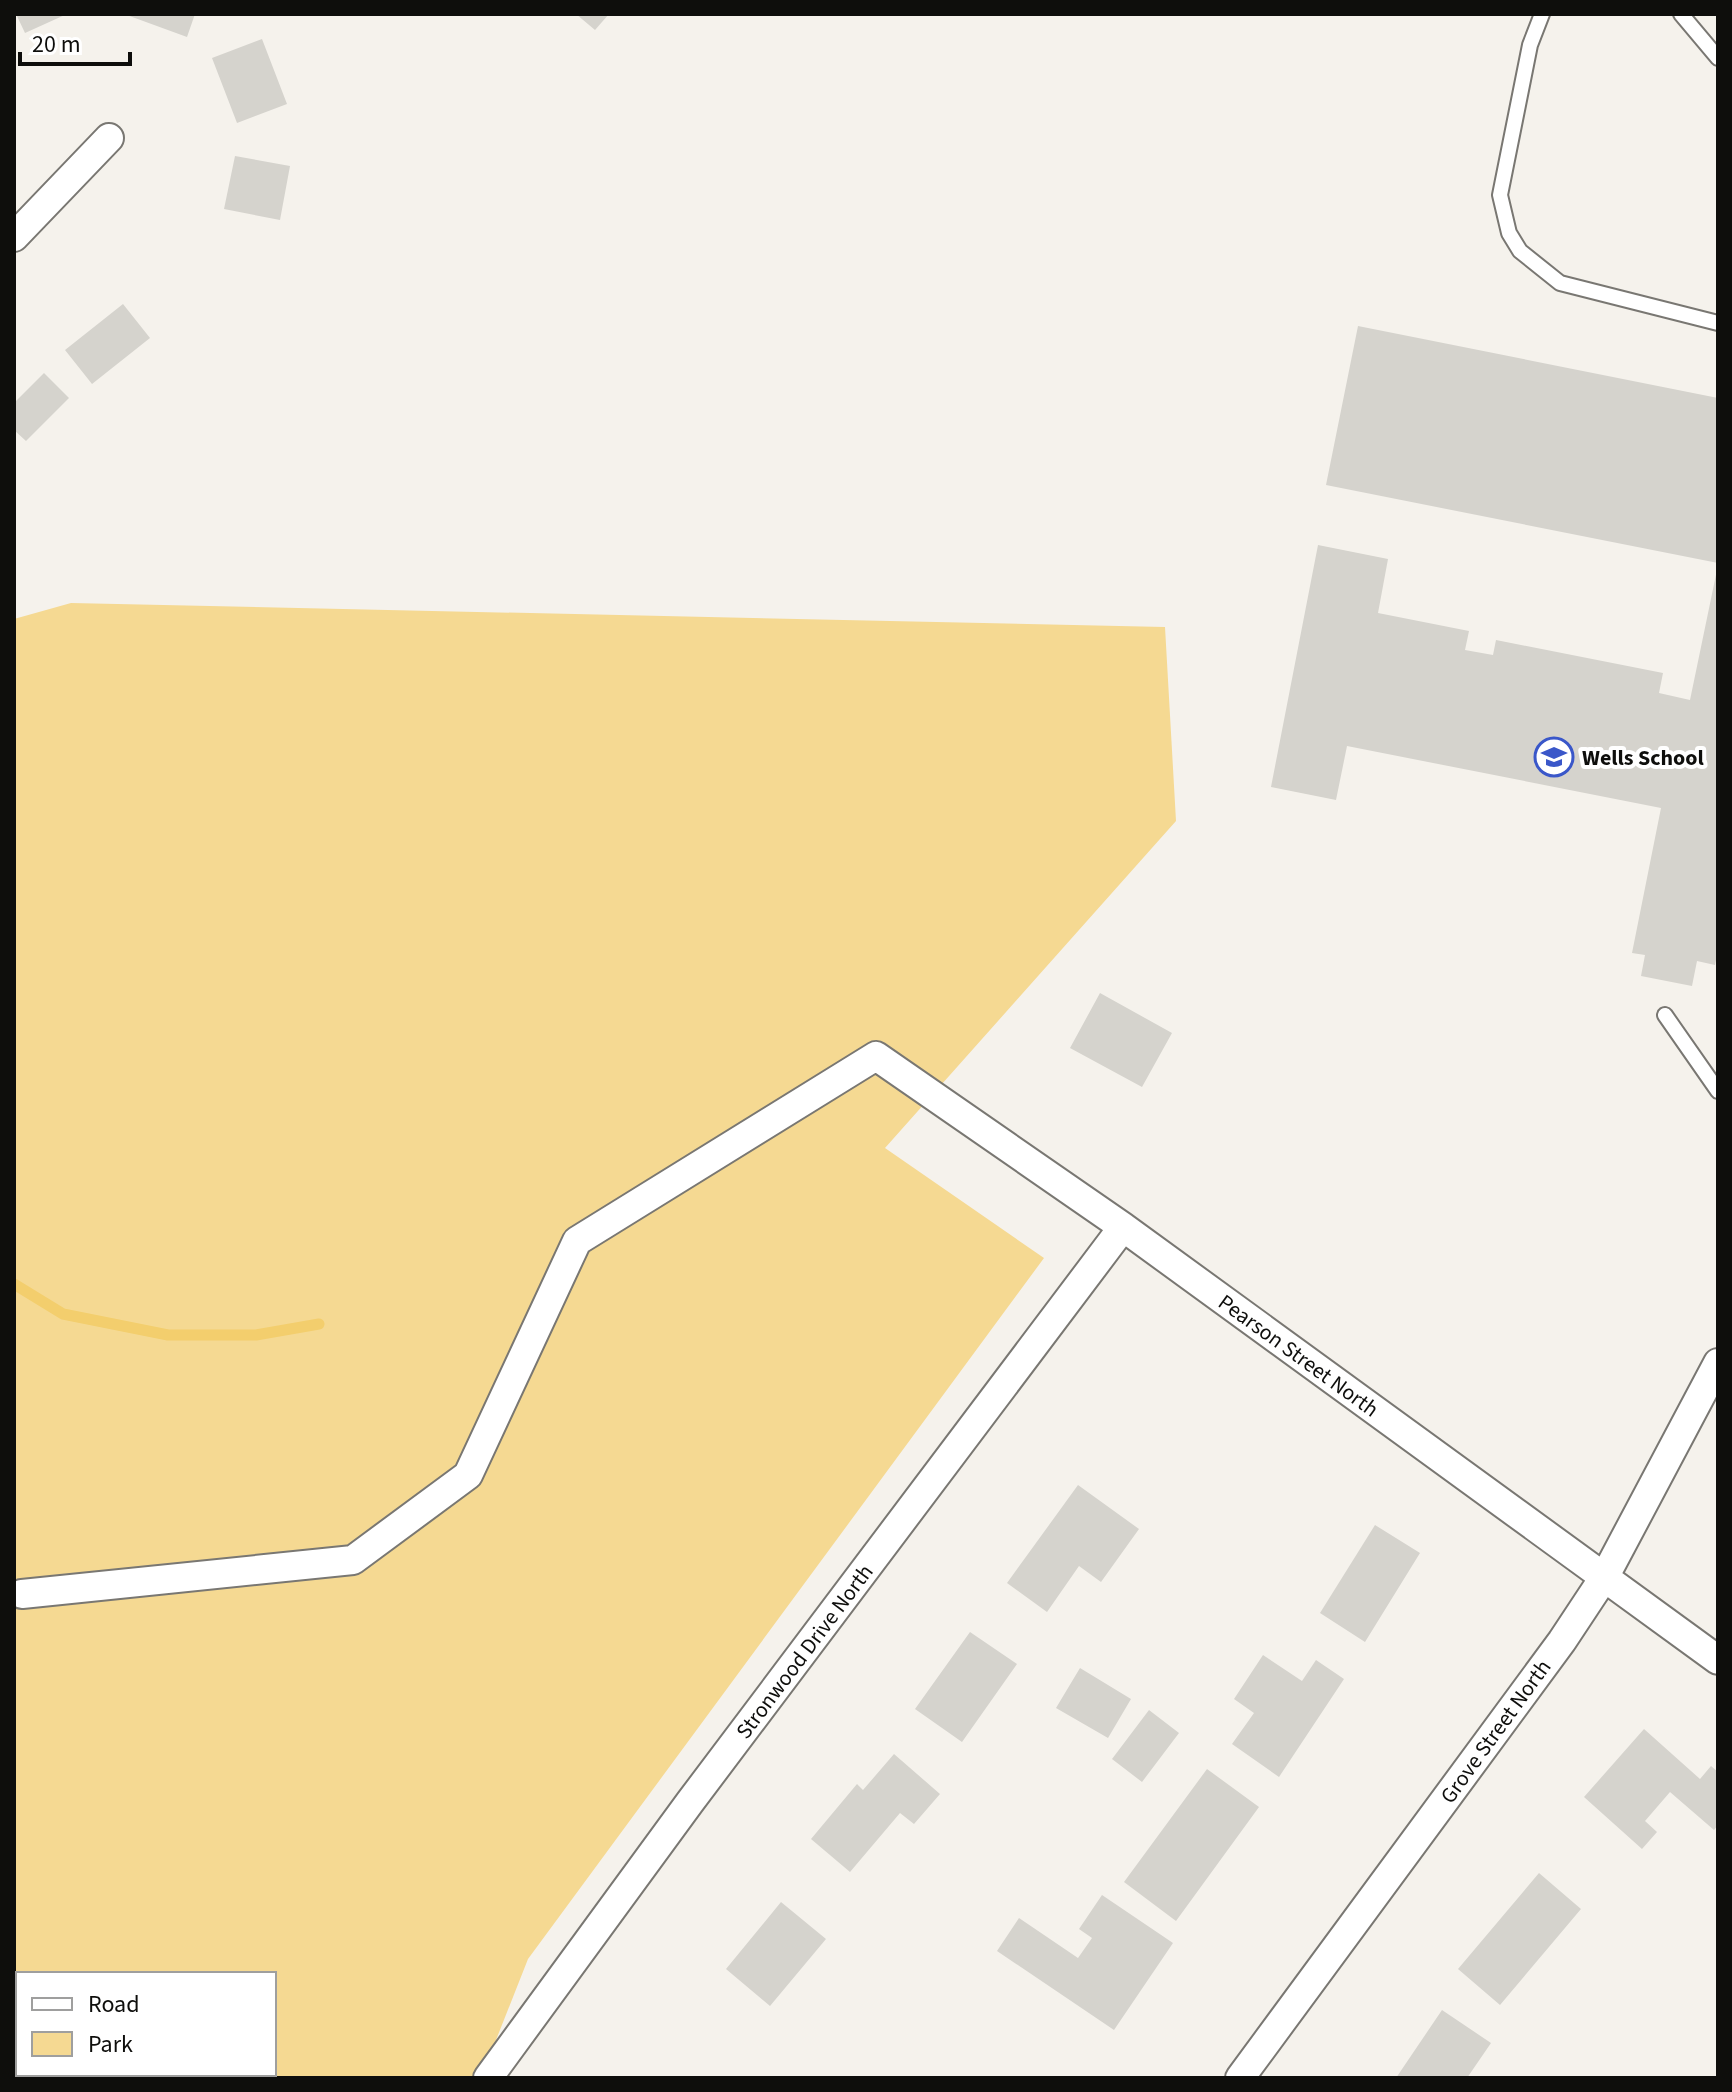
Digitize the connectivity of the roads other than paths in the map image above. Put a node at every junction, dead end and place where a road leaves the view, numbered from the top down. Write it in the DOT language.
graph roads {
  1 [pos="1542,14"];
  2 [pos="1681,14"];
  3 [pos="1718,58"];
  4 [pos="109,138"];
  5 [pos="14,237"];
  6 [pos="1718,323"];
  7 [pos="1665,1015"];
  8 [pos="1716,1084"];
  9 [pos="1123,1227"];
  10 [pos="1718,1363"];
  11 [pos="1605,1576"];
  12 [pos="22,1594"];
  13 [pos="1718,1660"];
  14 [pos="488,2078"];
  15 [pos="1240,2078"];
  1 -- 6 [label="lane"];
  2 -- 3 [label="lane"];
  4 -- 5 [label="street"];
  7 -- 8 [label="lane"];
  9 -- 11 [label="street, Pearson Street North"];
  9 -- 12 [label="street, Pearson Street North"];
  9 -- 14 [label="street, Stronwood Drive North"];
  10 -- 11 [label="street, Grove Street North"];
  11 -- 13 [label="street, Pearson Street North"];
  11 -- 15 [label="street, Grove Street North"];
}
